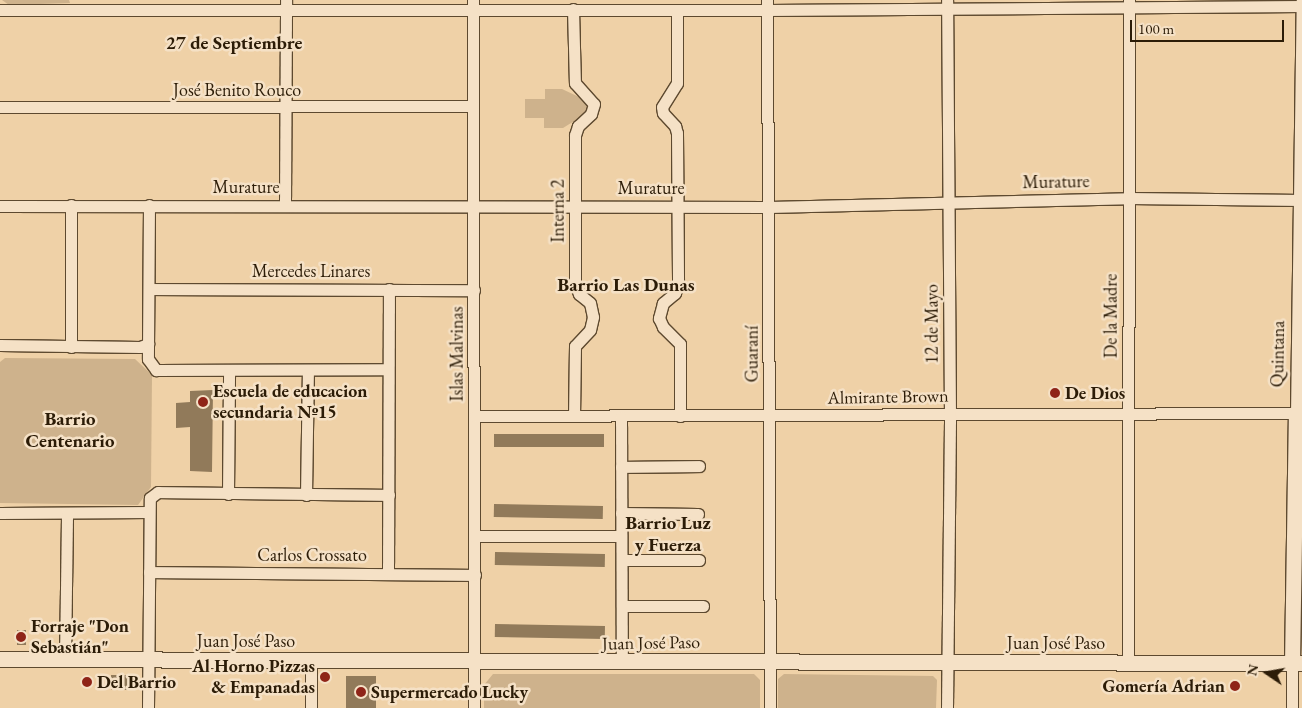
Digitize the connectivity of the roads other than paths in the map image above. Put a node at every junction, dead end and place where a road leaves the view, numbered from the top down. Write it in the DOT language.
graph roads {
  1 [pos="1302,0"];
  2 [pos="286,4"];
  3 [pos="947,4"];
  4 [pos="1129,4"];
  5 [pos="473,5"];
  6 [pos="767,5"];
  7 [pos="1302,6"];
  8 [pos="574,9"];
  9 [pos="0,10"];
  10 [pos="677,10"];
  11 [pos="473,106"];
  12 [pos="0,107"];
  13 [pos="286,107"];
  14 [pos="1129,198"];
  15 [pos="1300,200"];
  16 [pos="949,201"];
  17 [pos="285,204"];
  18 [pos="71,205"];
  19 [pos="149,205"];
  20 [pos="473,205"];
  21 [pos="678,205"];
  22 [pos="0,206"];
  23 [pos="575,206"];
  24 [pos="770,207"];
  25 [pos="149,289"];
  26 [pos="388,289"];
  27 [pos="474,290"];
  28 [pos="148,344"];
  29 [pos="0,346"];
  30 [pos="71,347"];
  31 [pos="388,369"];
  32 [pos="229,370"];
  33 [pos="308,370"];
  34 [pos="1128,412"];
  35 [pos="1299,413"];
  36 [pos="950,415"];
  37 [pos="475,416"];
  38 [pos="574,416"];
  39 [pos="680,416"];
  40 [pos="621,417"];
  41 [pos="769,417"];
  42 [pos="699,466"];
  43 [pos="621,467"];
  44 [pos="228,494"];
  45 [pos="306,495"];
  46 [pos="389,495"];
  47 [pos="0,512"];
  48 [pos="149,512"];
  49 [pos="67,513"];
  50 [pos="622,513"];
  51 [pos="698,514"];
  52 [pos="474,536"];
  53 [pos="621,536"];
  54 [pos="622,560"];
  55 [pos="699,560"];
  56 [pos="149,572"];
  57 [pos="388,573"];
  58 [pos="475,575"];
  59 [pos="622,606"];
  60 [pos="703,606"];
  61 [pos="0,659"];
  62 [pos="65,660"];
  63 [pos="311,660"];
  64 [pos="149,661"];
  65 [pos="474,661"];
  66 [pos="770,661"];
  67 [pos="1128,661"];
  68 [pos="948,662"];
  69 [pos="622,663"];
  70 [pos="1297,664"];
  71 [pos="148,708"];
  72 [pos="311,708"];
  73 [pos="474,708"];
  74 [pos="770,708"];
  75 [pos="946,708"];
  76 [pos="1292,708"];
  1 -- 7 [label="street, Quintana"];
  2 -- 5 [label="street"];
  2 -- 9 [label="street"];
  2 -- 13 [label="street"];
  3 -- 4 [label="street"];
  3 -- 6 [label="street"];
  3 -- 16 [label="street, 12 de Mayo"];
  4 -- 7 [label="street"];
  4 -- 14 [label="street, De la Madre"];
  5 -- 8 [label="street"];
  5 -- 11 [label="street, Islas Malvinas"];
  6 -- 10 [label="street"];
  6 -- 24 [label="street, Guaraní"];
  7 -- 15 [label="street, Quintana"];
  8 -- 10 [label="street"];
  8 -- 23 [label="street, Interna 2"];
  10 -- 21 [label="street"];
  11 -- 13 [label="street, José Benito Rouco"];
  11 -- 20 [label="street, Islas Malvinas"];
  12 -- 13 [label="street, José Benito Rouco"];
  13 -- 17 [label="street"];
  14 -- 15 [label="street, Murature"];
  14 -- 16 [label="street, Murature"];
  14 -- 34 [label="street, De la Madre"];
  15 -- 35 [label="street, Quintana"];
  16 -- 24 [label="street, Murature"];
  16 -- 36 [label="street, 12 de Mayo"];
  17 -- 19 [label="street, Murature"];
  17 -- 20 [label="street, Murature"];
  18 -- 19 [label="street, Murature"];
  18 -- 22 [label="street, Murature"];
  18 -- 30 [label="street"];
  19 -- 25 [label="street"];
  20 -- 23 [label="street, Murature"];
  20 -- 27 [label="street, Islas Malvinas"];
  21 -- 23 [label="street, Murature"];
  21 -- 24 [label="street, Murature"];
  21 -- 39 [label="street"];
  23 -- 38 [label="street, Interna 2"];
  24 -- 41 [label="street, Guaraní"];
  25 -- 26 [label="street, Mercedes Linares"];
  25 -- 28 [label="street"];
  26 -- 27 [label="street, Mercedes Linares"];
  26 -- 31 [label="street"];
  27 -- 37 [label="street, Islas Malvinas"];
  28 -- 30 [label="street"];
  28 -- 32 [label="street"];
  29 -- 30 [label="street"];
  31 -- 33 [label="street"];
  31 -- 46 [label="street"];
  32 -- 33 [label="street"];
  32 -- 44 [label="street"];
  33 -- 45 [label="street"];
  34 -- 35 [label="street, Almirante Brown"];
  34 -- 36 [label="street, Almirante Brown"];
  34 -- 67 [label="street, De la Madre"];
  35 -- 70 [label="main road, Quintana"];
  36 -- 41 [label="street, Almirante Brown"];
  36 -- 68 [label="street, 12 de Mayo"];
  37 -- 38 [label="street, Almirante Brown"];
  37 -- 52 [label="street, Islas Malvinas"];
  38 -- 40 [label="street, Almirante Brown"];
  39 -- 40 [label="street, Almirante Brown"];
  39 -- 41 [label="street, Almirante Brown"];
  40 -- 43 [label="street"];
  41 -- 66 [label="street, Guaraní"];
  42 -- 43 [label="street"];
  43 -- 50 [label="street"];
  44 -- 45 [label="street"];
  44 -- 48 [label="street"];
  45 -- 46 [label="street"];
  46 -- 57 [label="street"];
  47 -- 49 [label="street"];
  48 -- 49 [label="street"];
  48 -- 56 [label="street"];
  49 -- 62 [label="street"];
  50 -- 51 [label="street"];
  50 -- 53 [label="street"];
  52 -- 53 [label="street"];
  52 -- 58 [label="street, Islas Malvinas"];
  53 -- 54 [label="street"];
  54 -- 55 [label="street"];
  54 -- 59 [label="street"];
  56 -- 57 [label="street, Carlos Crossato"];
  56 -- 64 [label="street"];
  57 -- 58 [label="street, Carlos Crossato"];
  58 -- 65 [label="street, Islas Malvinas"];
  59 -- 60 [label="street"];
  59 -- 69 [label="street"];
  61 -- 62 [label="main road, Juan José Paso"];
  62 -- 64 [label="main road, Juan José Paso"];
  63 -- 64 [label="main road, Juan José Paso"];
  63 -- 65 [label="main road, Juan José Paso"];
  63 -- 72 [label="street"];
  64 -- 71 [label="street"];
  65 -- 69 [label="main road, Juan José Paso"];
  65 -- 73 [label="street, Islas Malvinas"];
  66 -- 68 [label="main road, Juan José Paso"];
  66 -- 69 [label="main road, Juan José Paso"];
  66 -- 74 [label="street, Guaraní"];
  67 -- 68 [label="main road, Juan José Paso"];
  67 -- 70 [label="main road, Juan José Paso"];
  68 -- 75 [label="street, 12 de Mayo"];
  70 -- 76 [label="street, Quintana"];
}
